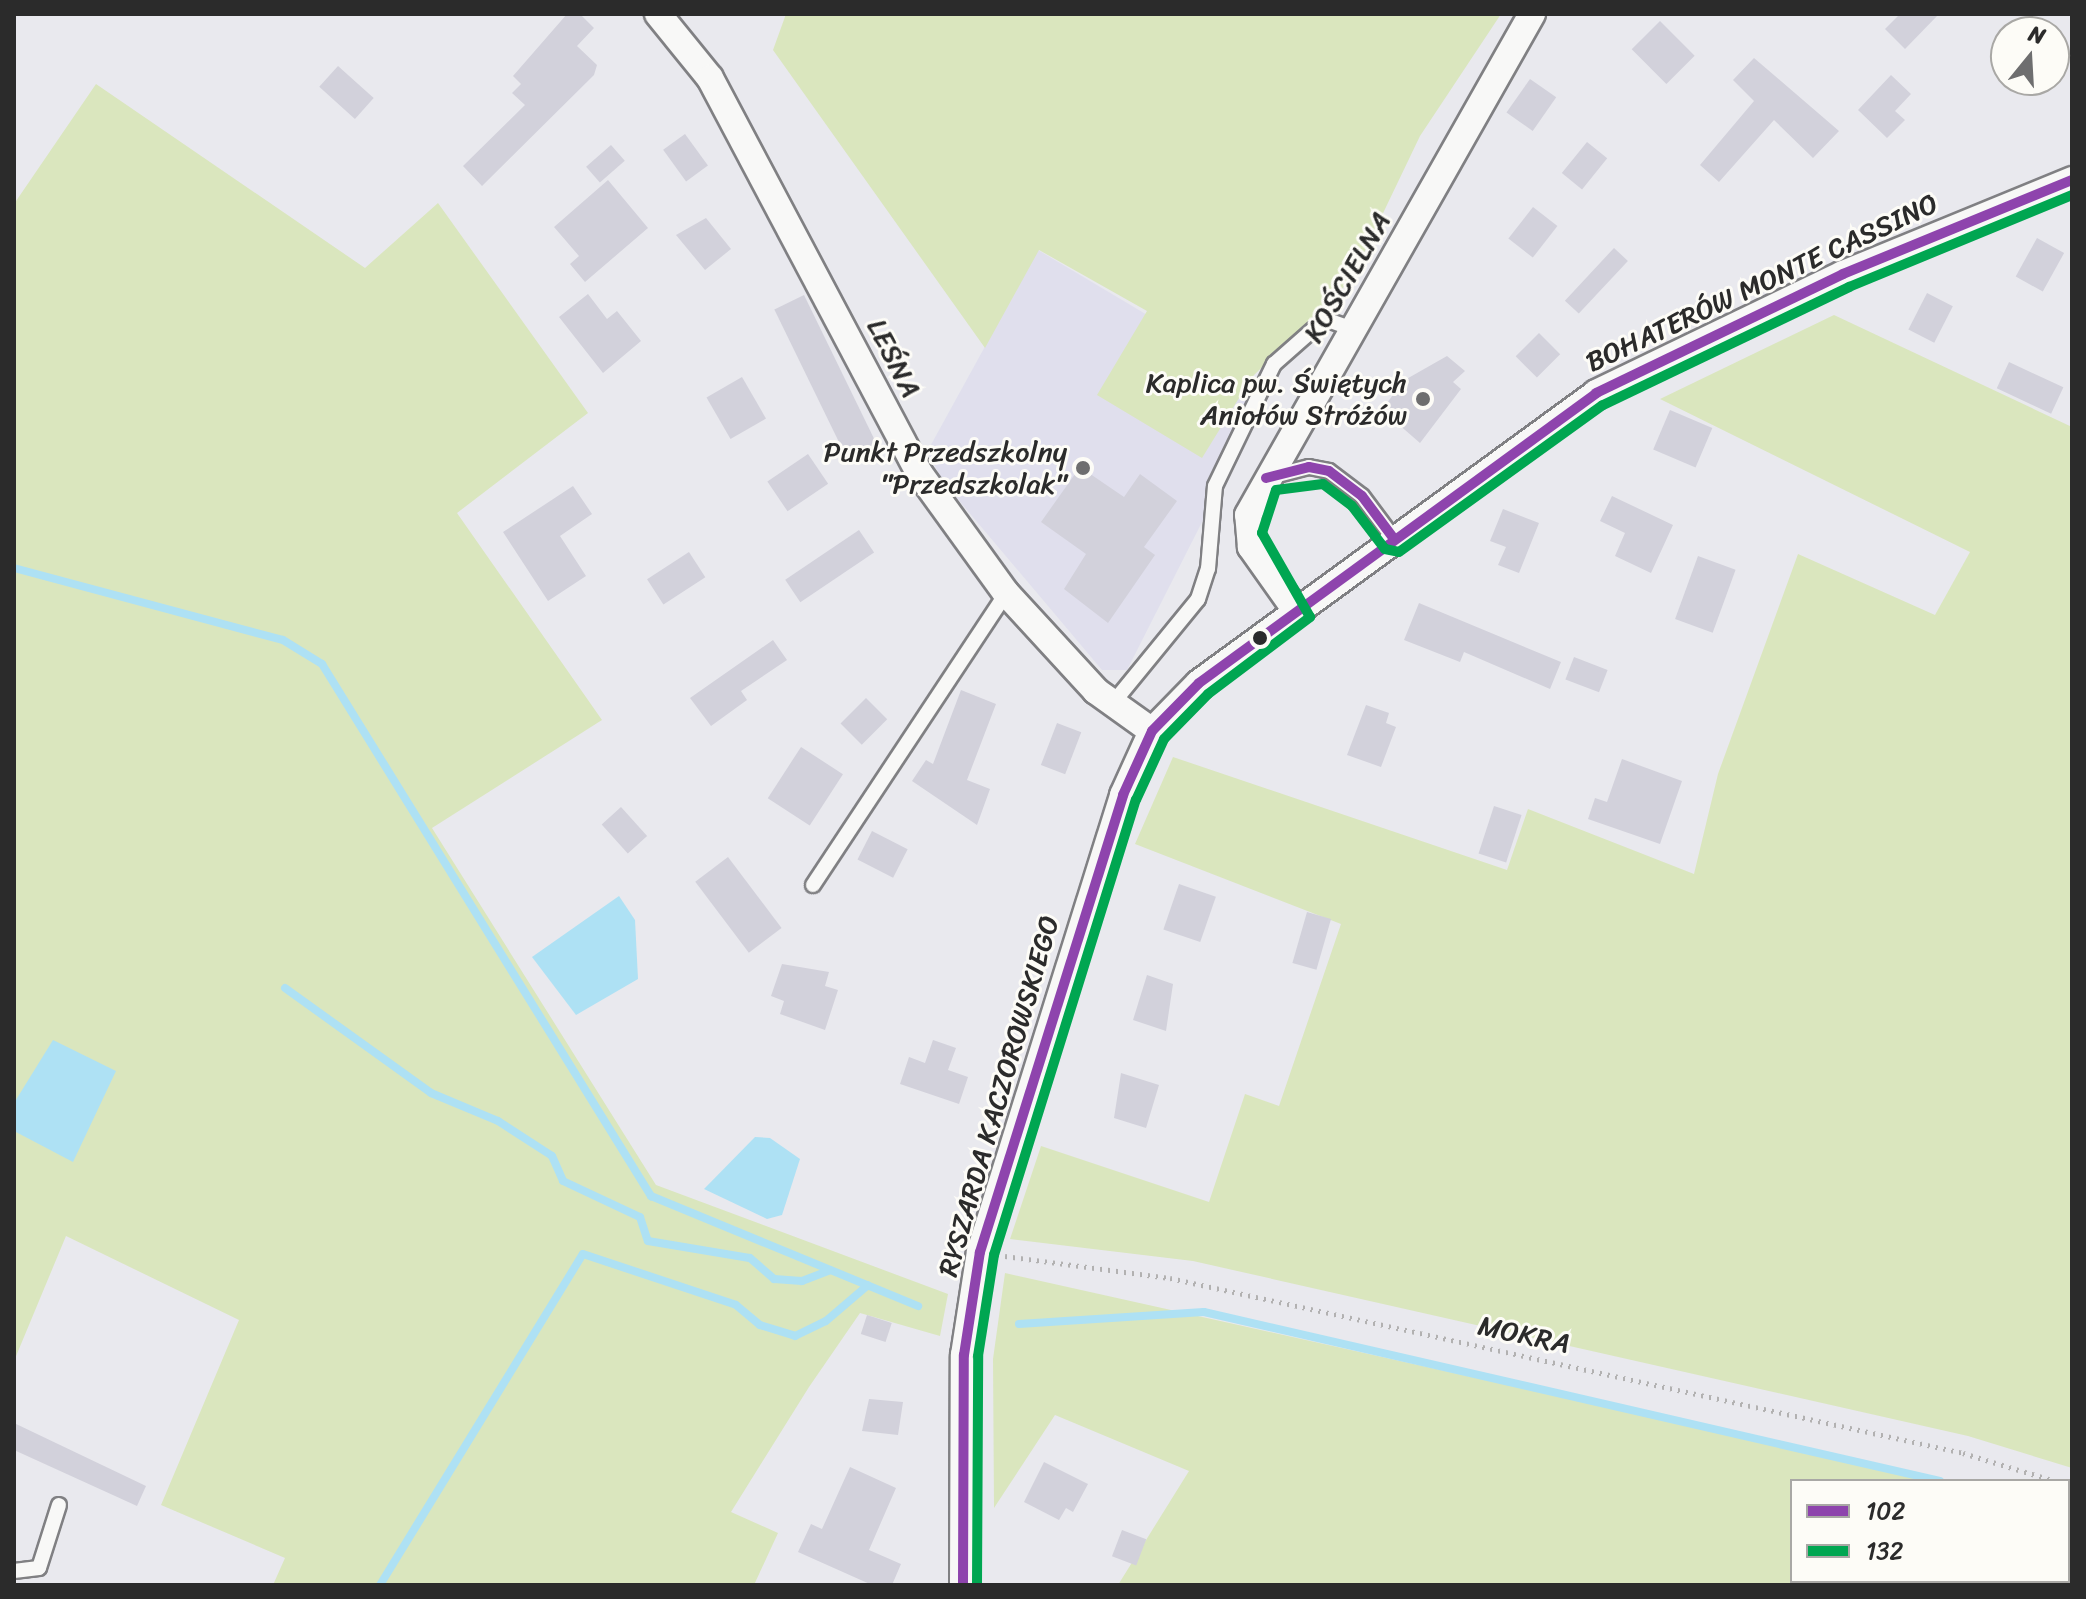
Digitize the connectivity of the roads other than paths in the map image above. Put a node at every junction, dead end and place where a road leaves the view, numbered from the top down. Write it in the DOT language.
graph roads {
  1 [pos="658,14"];
  2 [pos="1532,14"];
  3 [pos="2072,180"];
  4 [pos="1355,330"];
  5 [pos="1266,478"];
  6 [pos="1394,539"];
  7 [pos="1006,593"];
  8 [pos="1297,612"];
  9 [pos="1113,703"];
  10 [pos="1152,731"];
  11 [pos="813,885"];
  12 [pos="59,1505"];
  13 [pos="14,1571"];
  14 [pos="963,1585"];
  1 -- 7 [label="street, LEŚNA"];
  2 -- 4 [label="street, KOŚCIELNA"];
  3 -- 6 [label="street, BOHATERÓW MONTE CASSINO"];
  4 -- 5 [label="street, KOŚCIELNA"];
  4 -- 9 [label="lane"];
  5 -- 6 [label="lane"];
  5 -- 8 [label="street, KOŚCIELNA"];
  6 -- 8 [label="street, BOHATERÓW MONTE CASSINO"];
  7 -- 9 [label="street, LEŚNA"];
  7 -- 11 [label="lane"];
  8 -- 10 [label="street, BOHATERÓW MONTE CASSINO"];
  9 -- 10 [label="street, LEŚNA"];
  10 -- 14 [label="street, RYSZARDA KACZOROWSKIEGO"];
  12 -- 13 [label="lane"];
}
